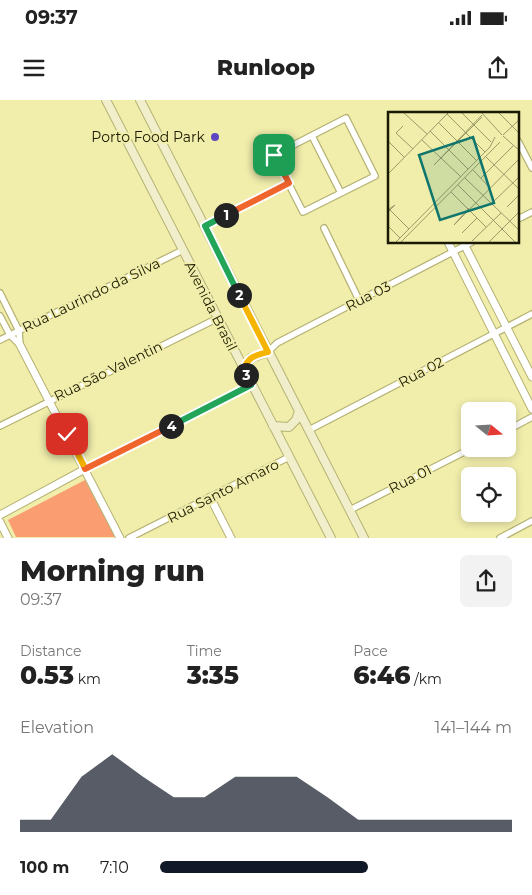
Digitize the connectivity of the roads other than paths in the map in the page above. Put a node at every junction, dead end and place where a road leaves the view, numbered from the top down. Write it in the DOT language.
graph roads {
  1 [pos="106,100"];
  2 [pos="140,100"];
  3 [pos="312,136"];
  4 [pos="520,145"];
  5 [pos="532,168"];
  6 [pos="289,183"];
  7 [pos="341,193"];
  8 [pos="532,212"];
  9 [pos="520,218"];
  10 [pos="205,226"];
  11 [pos="324,228"];
  12 [pos="449,244"];
  13 [pos="467,244"];
  14 [pos="183,250"];
  15 [pos="453,252"];
  16 [pos="0,293"];
  17 [pos="359,300"];
  18 [pos="532,314"];
  19 [pos="0,316"];
  20 [pos="218,318"];
  21 [pos="506,327"];
  22 [pos="19,331"];
  23 [pos="494,334"];
  24 [pos="10,335"];
  25 [pos="0,340"];
  26 [pos="20,344"];
  27 [pos="268,352"];
  28 [pos="244,370"];
  29 [pos="532,377"];
  30 [pos="251,385"];
  31 [pos="49,400"];
  32 [pos="532,410"];
  33 [pos="299,411"];
  34 [pos="532,417"];
  35 [pos="0,426"];
  36 [pos="274,426"];
  37 [pos="516,426"];
  38 [pos="309,430"];
  39 [pos="461,454"];
  40 [pos="289,457"];
  41 [pos="85,469"];
  42 [pos="210,498"];
  43 [pos="350,510"];
  44 [pos="0,515"];
  45 [pos="532,521"];
  46 [pos="0,522"];
  47 [pos="8,538"];
  48 [pos="120,538"];
  49 [pos="129,538"];
  50 [pos="231,538"];
  51 [pos="331,538"];
  52 [pos="364,538"];
  53 [pos="500,538"];
  1 -- 14 [label="main road, Avenida Brasil"];
  2 -- 10 [label="main road"];
  3 -- 6 [label="street"];
  3 -- 7 [label="street"];
  3 -- 7 [label="street"];
  4 -- 5 [label="street"];
  6 -- 7 [label="street"];
  6 -- 10 [label="street"];
  8 -- 9 [label="street"];
  10 -- 27 [label="main road"];
  11 -- 17 [label="street"];
  12 -- 15 [label="street"];
  13 -- 15 [label="street, Rua 03"];
  13 -- 21 [label="street"];
  14 -- 20 [label="main road, Avenida Brasil"];
  14 -- 22 [label="street, Rua Laurindo da Silva"];
  15 -- 17 [label="street, Rua 03"];
  15 -- 23 [label="street"];
  16 -- 22 [label="street"];
  17 -- 27 [label="street, Rua 03"];
  18 -- 21 [label="street, Rua 02"];
  19 -- 24 [label="street"];
  20 -- 28 [label="main road, Avenida Brasil"];
  20 -- 31 [label="street, Rua São Valentin"];
  21 -- 23 [label="street, Rua 02"];
  21 -- 29 [label="street"];
  22 -- 24 [label="street, Rua Laurindo da Silva"];
  22 -- 26 [label="street"];
  23 -- 32 [label="street"];
  23 -- 38 [label="street, Rua 02"];
  24 -- 25 [label="street, Rua Laurindo da Silva"];
  24 -- 26 [label="street"];
  26 -- 31 [label="street"];
  27 -- 28 [label="main road"];
  27 -- 33 [label="main road"];
  28 -- 30 [label="main road, Avenida Brasil"];
  30 -- 36 [label="main road, Avenida Brasil"];
  30 -- 41 [label="street"];
  31 -- 35 [label="street, Rua São Valentin"];
  31 -- 41 [label="street"];
  33 -- 36 [label="main road"];
  33 -- 38 [label="main road"];
  34 -- 37 [label="street"];
  36 -- 40 [label="main road, Avenida Brasil"];
  38 -- 43 [label="main road"];
  39 -- 43 [label="street, Rua 01"];
  40 -- 42 [label="street, Rua Santo Amaro"];
  40 -- 51 [label="main road, Avenida Brasil"];
  41 -- 44 [label="street"];
  41 -- 48 [label="street"];
  42 -- 49 [label="street, Rua Santo Amaro"];
  42 -- 50 [label="street"];
  43 -- 52 [label="main road"];
  45 -- 53 [label="street"];
  46 -- 47 [label="street"];
}
